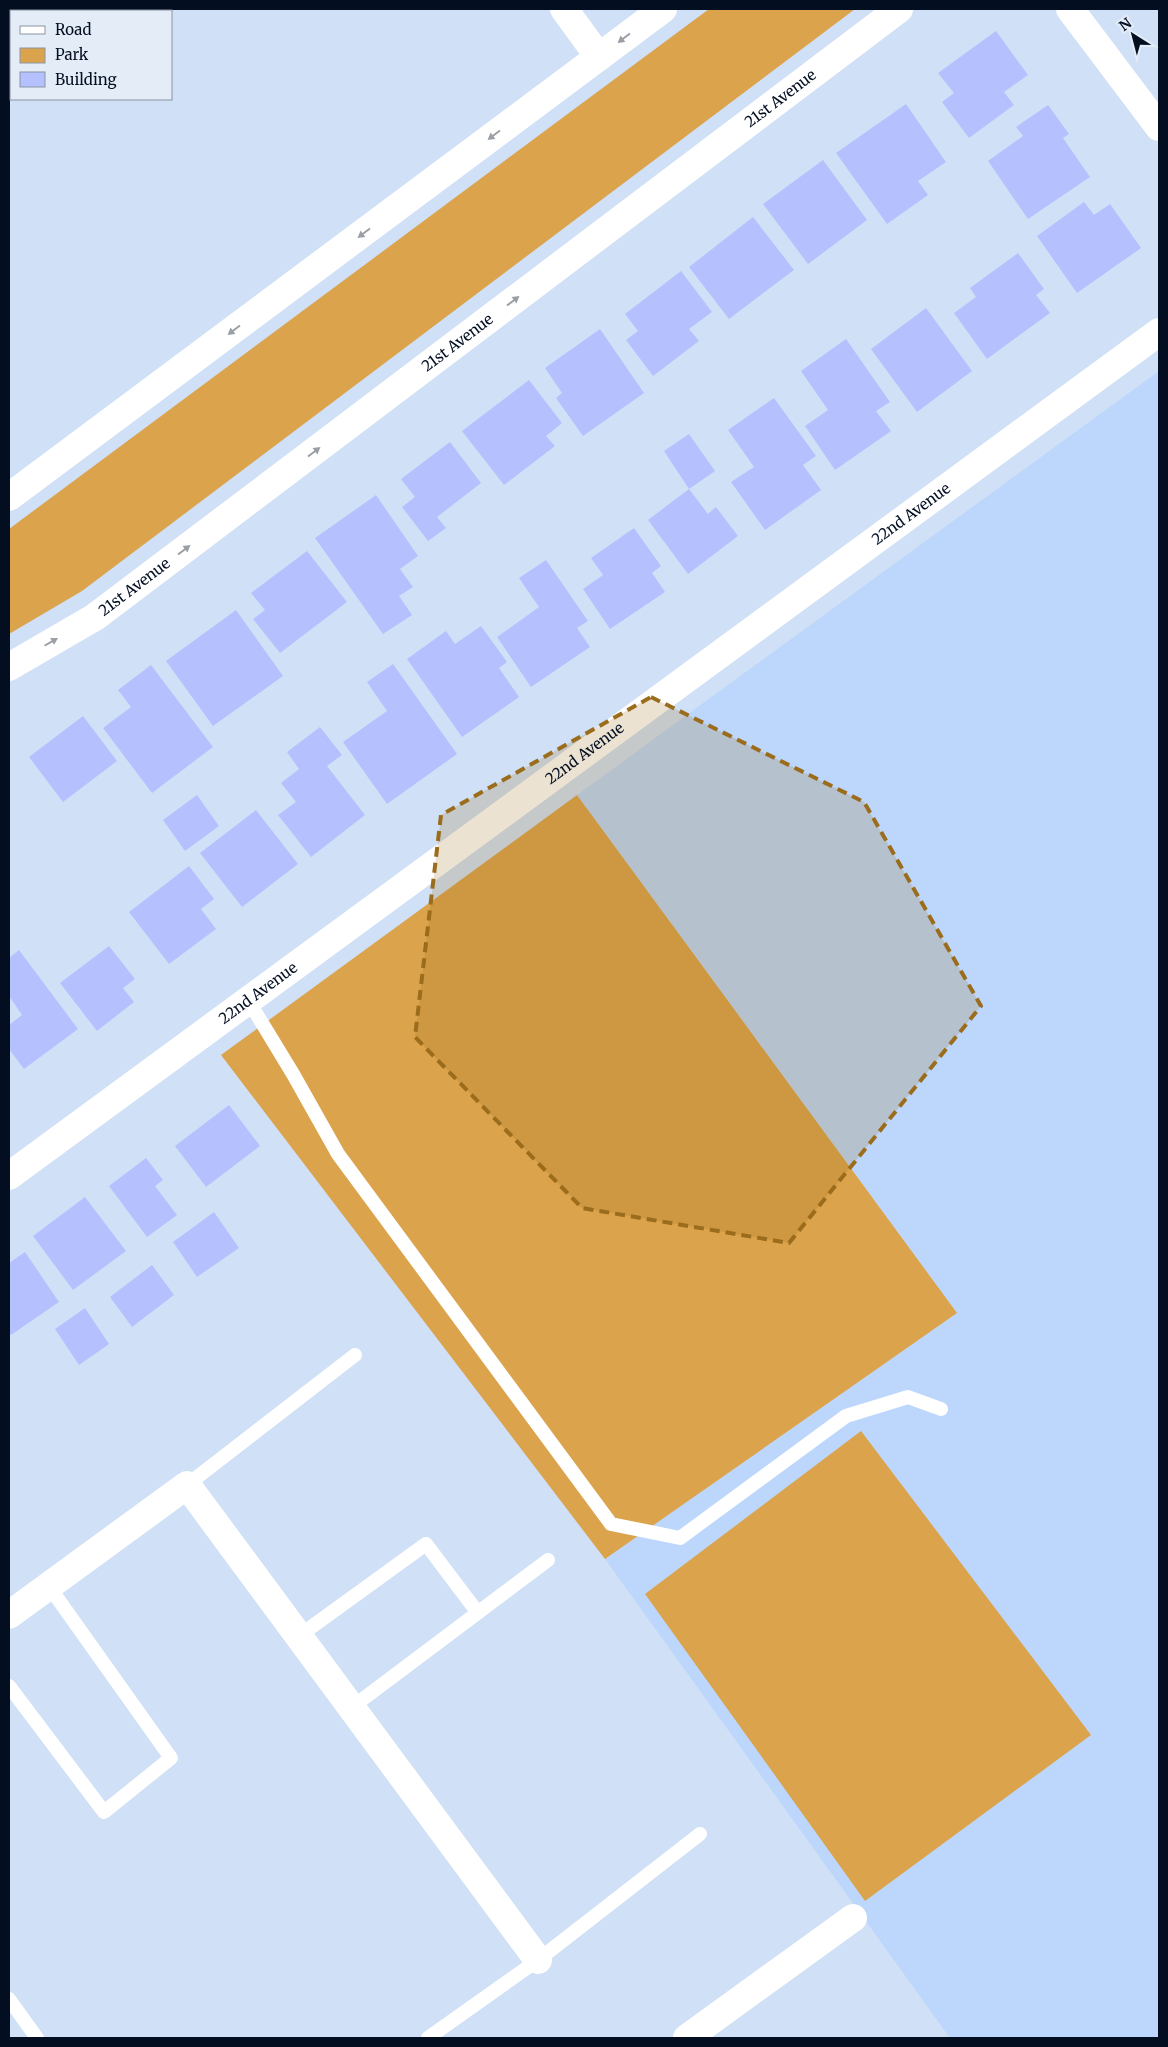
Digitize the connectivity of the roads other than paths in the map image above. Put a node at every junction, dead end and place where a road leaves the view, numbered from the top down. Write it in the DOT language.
graph roads {
  1 [pos="564,9"];
  2 [pos="663,9"];
  3 [pos="900,9"];
  4 [pos="1070,9"];
  5 [pos="599,57"];
  6 [pos="1159,127"];
  7 [pos="1159,332"];
  8 [pos="9,497"];
  9 [pos="9,667"];
  10 [pos="248,1000"];
  11 [pos="9,1176"];
  12 [pos="355,1355"];
  13 [pos="941,1409"];
  14 [pos="187,1485"];
  15 [pos="548,1560"];
  16 [pos="48,1585"];
  17 [pos="478,1613"];
  18 [pos="9,1614"];
  19 [pos="299,1636"];
  20 [pos="9,1686"];
  21 [pos="351,1708"];
  22 [pos="700,1834"];
  23 [pos="853,1918"];
  24 [pos="538,1960"];
  25 [pos="9,1999"];
  26 [pos="37,2038"];
  27 [pos="428,2038"];
  28 [pos="687,2038"];
  1 -- 5 [label="street"];
  2 -- 5 [label="street, one-way"];
  9 -- 3 [label="street, 21st Avenue, one-way"];
  4 -- 6 [label="street"];
  5 -- 8 [label="street, one-way"];
  7 -- 10 [label="street, 22nd Avenue"];
  10 -- 11 [label="street, 22nd Avenue"];
  10 -- 13 [label="lane"];
  12 -- 14 [label="lane"];
  14 -- 16 [label="street"];
  14 -- 19 [label="street"];
  15 -- 17 [label="lane"];
  16 -- 18 [label="street"];
  16 -- 20 [label="lane"];
  17 -- 19 [label="lane"];
  17 -- 21 [label="lane"];
  19 -- 21 [label="street"];
  21 -- 24 [label="street"];
  22 -- 24 [label="lane"];
  23 -- 28 [label="street"];
  24 -- 27 [label="lane"];
  25 -- 26 [label="lane"];
}
